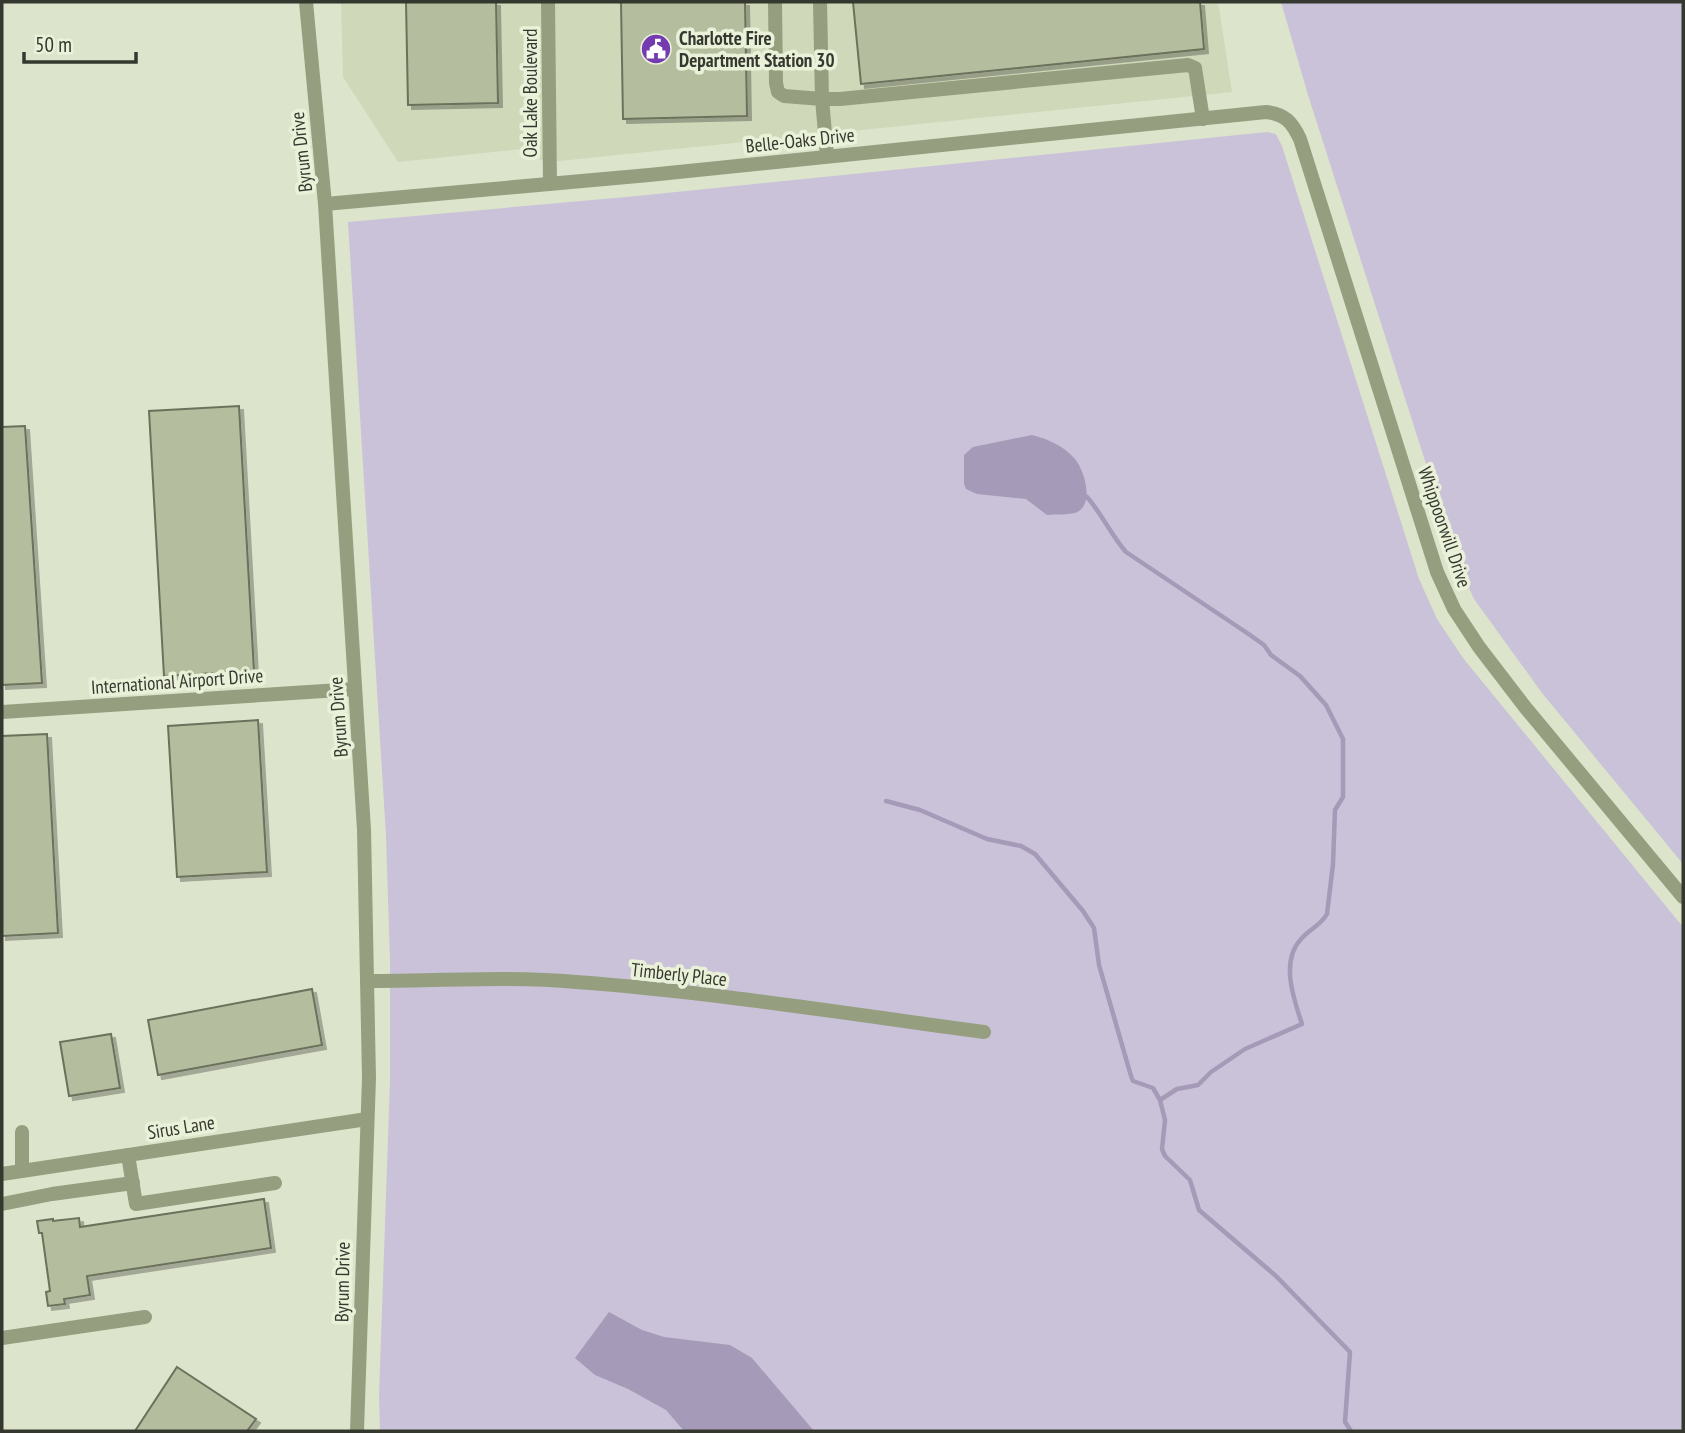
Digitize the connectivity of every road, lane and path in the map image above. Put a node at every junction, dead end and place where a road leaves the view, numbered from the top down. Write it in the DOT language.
graph roads {
  1 [pos="306,2"];
  2 [pos="548,2"];
  3 [pos="775,2"];
  4 [pos="820,2"];
  5 [pos="822,99"];
  6 [pos="1279,114"];
  7 [pos="1203,119"];
  8 [pos="827,156"];
  9 [pos="550,184"];
  10 [pos="325,204"];
  11 [pos="355,689"];
  12 [pos="2,712"];
  13 [pos="1683,897"];
  14 [pos="368,981"];
  15 [pos="984,1032"];
  16 [pos="367,1119"];
  17 [pos="22,1132"];
  18 [pos="128,1155"];
  19 [pos="22,1171"];
  20 [pos="2,1174"];
  21 [pos="133,1183"];
  22 [pos="275,1183"];
  23 [pos="2,1205"];
  24 [pos="145,1317"];
  25 [pos="2,1338"];
  26 [pos="357,1431"];
  1 -- 10 [label="street, Byrum Drive"];
  2 -- 9 [label="street, Oak Lake Boulevard"];
  3 -- 5 [label="street"];
  4 -- 5 [label="street"];
  5 -- 7 [label="street"];
  5 -- 8 [label="street"];
  6 -- 7 [label="street, Belle-Oaks Drive"];
  6 -- 13 [label="street, Whippoorwill Drive"];
  7 -- 8 [label="street, Belle-Oaks Drive"];
  8 -- 9 [label="street, Belle-Oaks Drive"];
  9 -- 10 [label="street, Belle-Oaks Drive"];
  10 -- 11 [label="street, Byrum Drive"];
  11 -- 12 [label="street, International Airport Drive"];
  11 -- 14 [label="street, Byrum Drive"];
  14 -- 15 [label="street, Timberly Place"];
  14 -- 16 [label="street, Byrum Drive"];
  16 -- 18 [label="street, Sirus Lane"];
  16 -- 26 [label="street, Byrum Drive"];
  17 -- 19 [label="street"];
  18 -- 19 [label="street, Sirus Lane"];
  18 -- 21 [label="street"];
  19 -- 20 [label="street, Sirus Lane"];
  21 -- 22 [label="street"];
  21 -- 23 [label="street"];
  24 -- 25 [label="street"];
}
